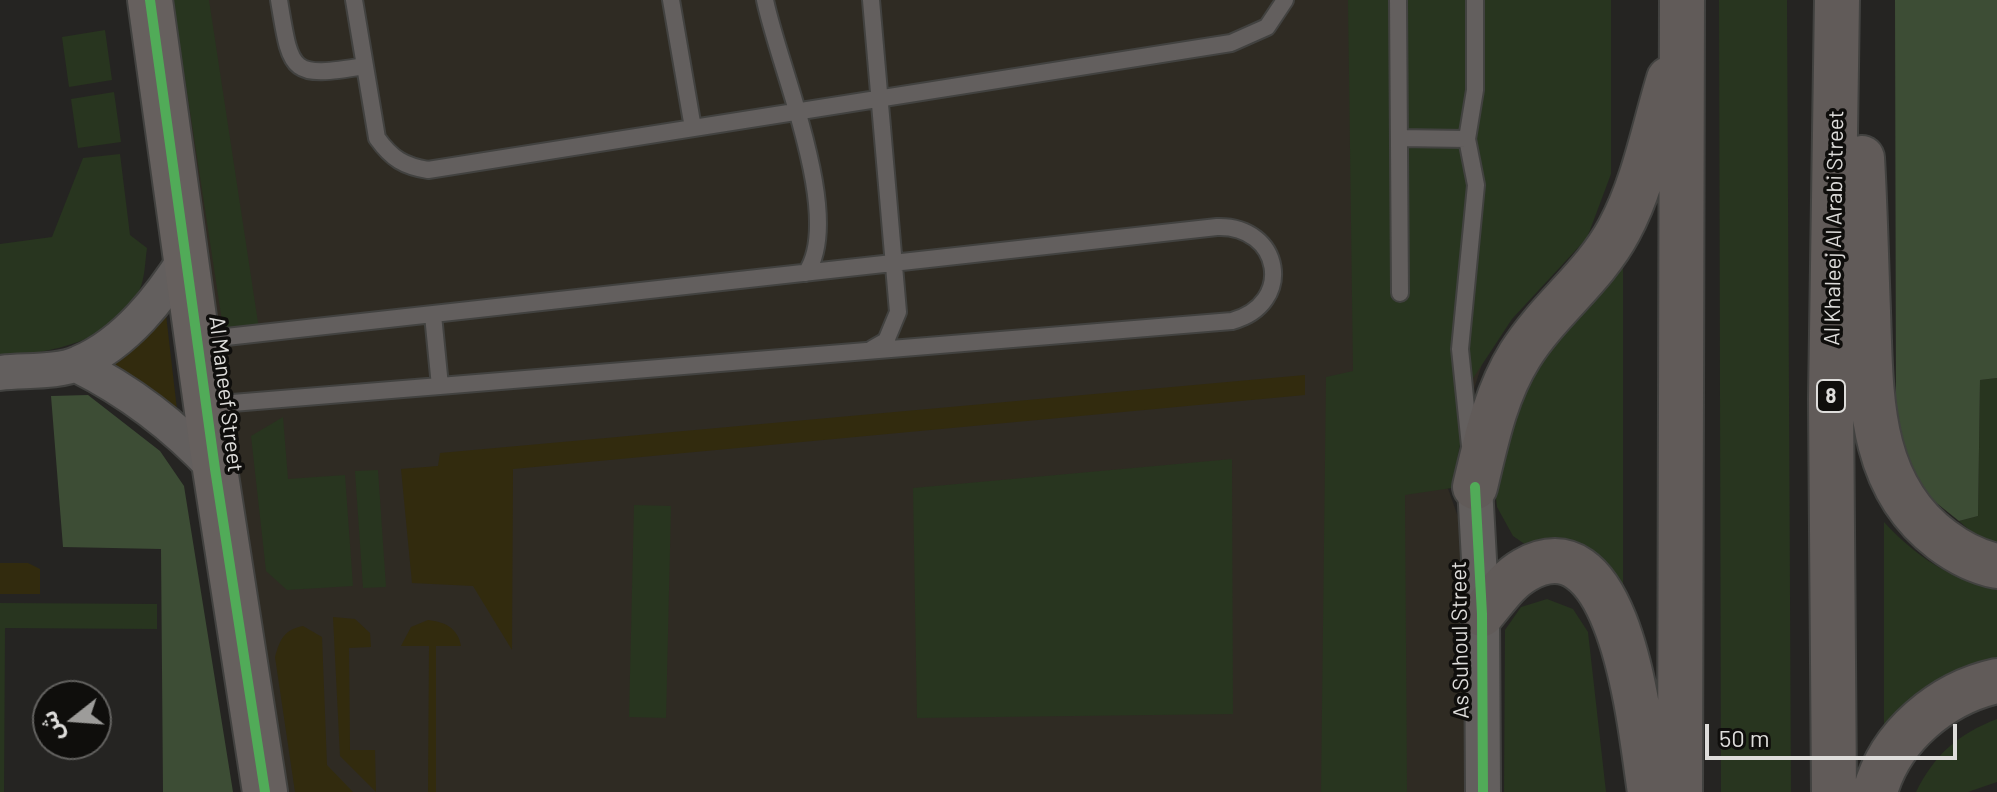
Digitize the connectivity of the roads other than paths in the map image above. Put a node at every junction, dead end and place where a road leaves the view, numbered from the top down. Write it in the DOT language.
graph roads {
  1 [pos="150,0"];
  2 [pos="279,0"];
  3 [pos="354,0"];
  4 [pos="671,0"];
  5 [pos="765,0"];
  6 [pos="871,0"];
  7 [pos="1285,0"];
  8 [pos="1398,0"];
  9 [pos="1475,0"];
  10 [pos="1837,0"];
  11 [pos="1850,0"];
  12 [pos="1683,15"];
  13 [pos="364,66"];
  14 [pos="878,99"];
  15 [pos="798,112"];
  16 [pos="693,128"];
  17 [pos="1399,138"];
  18 [pos="1467,139"];
  19 [pos="187,256"];
  20 [pos="894,263"];
  21 [pos="806,273"];
  22 [pos="1400,293"];
  23 [pos="433,315"];
  24 [pos="199,340"];
  25 [pos="862,351"];
  26 [pos="77,365"];
  27 [pos="0,373"];
  28 [pos="440,386"];
  29 [pos="206,405"];
  30 [pos="215,469"];
  31 [pos="1475,487"];
  32 [pos="1997,566"];
  33 [pos="1482,614"];
  34 [pos="1997,681"];
  35 [pos="265,792"];
  36 [pos="1483,792"];
  37 [pos="1650,792"];
  38 [pos="1680,792"];
  39 [pos="1834,792"];
  40 [pos="1875,792"];
  1 -- 19 [label="street, Al Maneef Street"];
  2 -- 13 [label="lane"];
  3 -- 13 [label="lane"];
  4 -- 16 [label="lane"];
  5 -- 15 [label="lane"];
  6 -- 14 [label="lane"];
  7 -- 14 [label="lane"];
  8 -- 17 [label="lane"];
  9 -- 18 [label="lane"];
  10 -- 39 [label="highway, Al Khaleej Al Arabi Street / 8"];
  11 -- 32 [label="highway"];
  12 -- 31 [label="highway"];
  12 -- 38 [label="highway"];
  13 -- 16 [label="lane"];
  14 -- 15 [label="lane"];
  14 -- 20 [label="lane"];
  15 -- 16 [label="lane"];
  15 -- 21 [label="lane"];
  17 -- 18 [label="lane"];
  17 -- 22 [label="lane"];
  18 -- 31 [label="lane"];
  19 -- 24 [label="street, Al Maneef Street"];
  19 -- 26 [label="street"];
  20 -- 21 [label="lane"];
  20 -- 25 [label="lane"];
  20 -- 25 [label="lane"];
  21 -- 23 [label="lane"];
  23 -- 24 [label="lane"];
  23 -- 28 [label="lane"];
  24 -- 29 [label="street, Al Maneef Street"];
  25 -- 28 [label="lane"];
  26 -- 27 [label="street"];
  26 -- 30 [label="street"];
  28 -- 29 [label="lane"];
  29 -- 30 [label="street, Al Maneef Street"];
  30 -- 35 [label="street, Al Maneef Street"];
  31 -- 33 [label="street, As Suhoul Street"];
  33 -- 36 [label="street, As Suhoul Street"];
  33 -- 37 [label="highway"];
  34 -- 40 [label="highway"];
}
